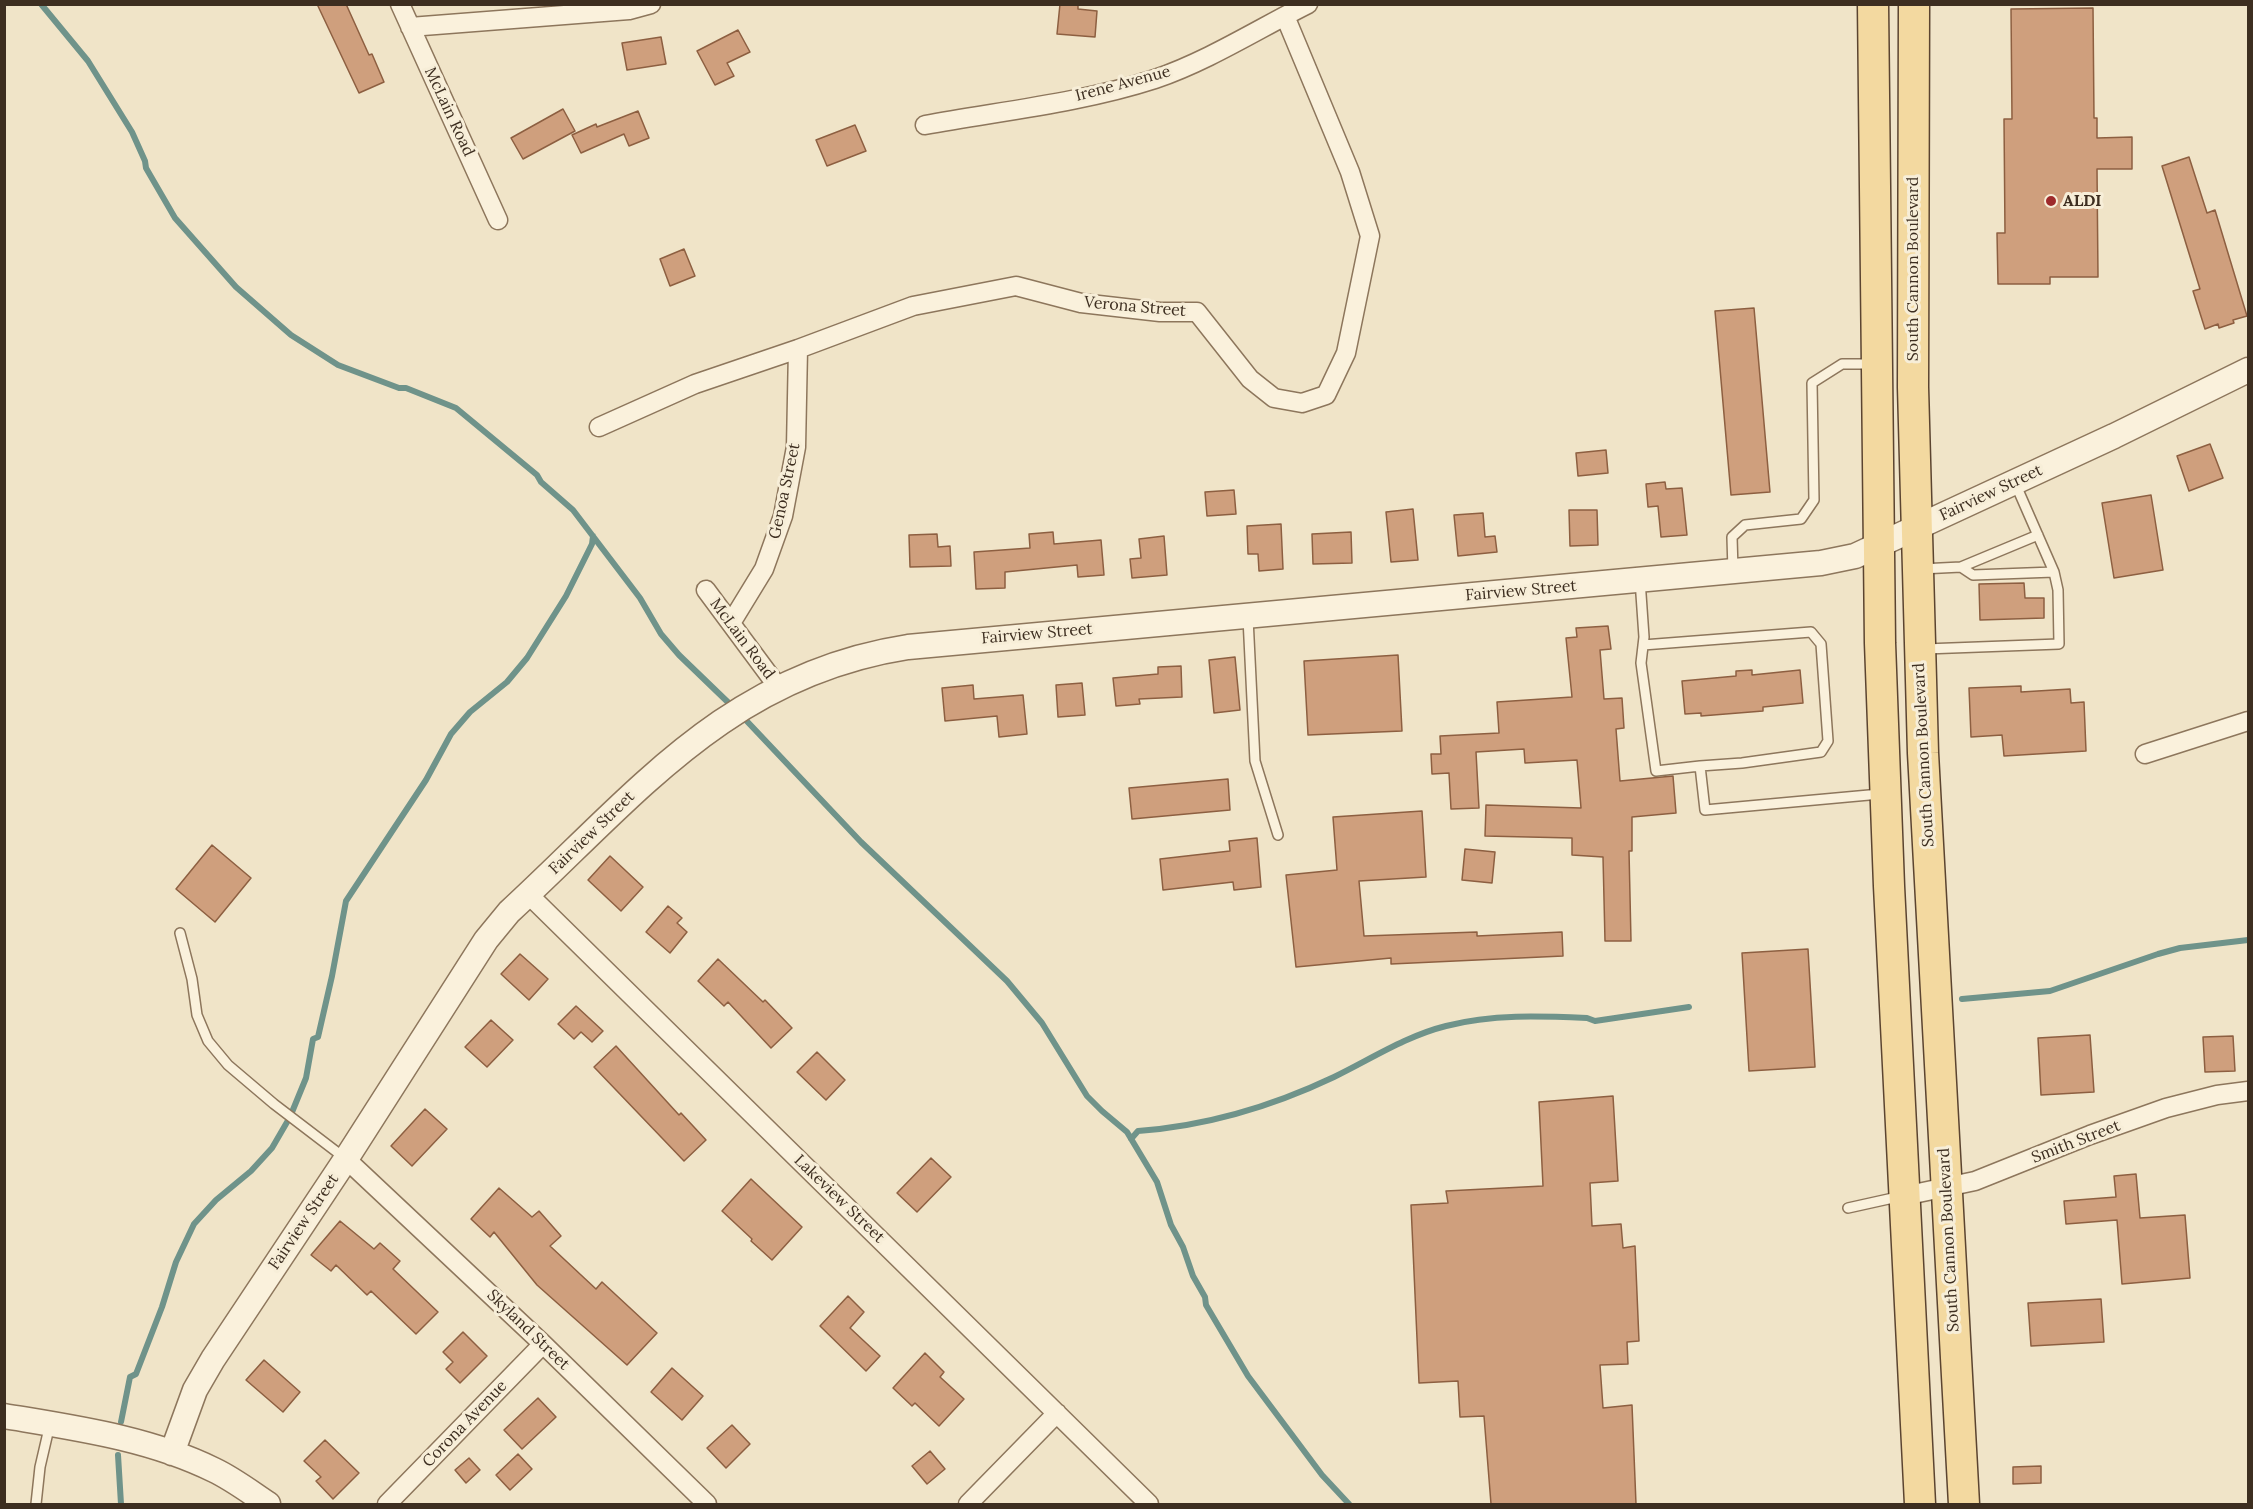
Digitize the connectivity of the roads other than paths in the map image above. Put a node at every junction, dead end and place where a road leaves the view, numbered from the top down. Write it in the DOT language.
graph roads {
  1 [pos="400,4"];
  2 [pos="651,4"];
  3 [pos="1308,4"];
  4 [pos="1873,4"];
  5 [pos="1914,4"];
  6 [pos="1285,16"];
  7 [pos="410,27"];
  8 [pos="925,125"];
  9 [pos="498,220"];
  10 [pos="798,349"];
  11 [pos="1876,364"];
  12 [pos="2248,370"];
  13 [pos="598,426"];
  14 [pos="2015,482"];
  15 [pos="1916,528"];
  16 [pos="2038,535"];
  17 [pos="1878,545"];
  18 [pos="1961,567"];
  19 [pos="1917,569"];
  20 [pos="1733,571"];
  21 [pos="2054,572"];
  22 [pos="1640,580"];
  23 [pos="706,590"];
  24 [pos="1248,615"];
  25 [pos="731,623"];
  26 [pos="1643,645"];
  27 [pos="1920,649"];
  28 [pos="778,687"];
  29 [pos="2248,721"];
  30 [pos="2145,753"];
  31 [pos="1700,766"];
  32 [pos="1886,793"];
  33 [pos="1278,836"];
  34 [pos="528,894"];
  35 [pos="180,933"];
  36 [pos="2248,1090"];
  37 [pos="346,1159"];
  38 [pos="1946,1186"];
  39 [pos="1904,1196"];
  40 [pos="1848,1208"];
  41 [pos="543,1344"];
  42 [pos="1057,1413"];
  43 [pos="4,1416"];
  44 [pos="50,1424"];
  45 [pos="172,1453"];
  46 [pos="36,1504"];
  47 [pos="268,1504"];
  48 [pos="387,1504"];
  49 [pos="707,1504"];
  50 [pos="968,1504"];
  51 [pos="1149,1504"];
  52 [pos="1920,1504"];
  53 [pos="1964,1504"];
  1 -- 7 [label="street, McLain Road"];
  2 -- 7 [label="street"];
  3 -- 6 [label="street, Irene Avenue"];
  4 -- 11 [label="main road"];
  5 -- 15 [label="main road, South Cannon Boulevard"];
  6 -- 8 [label="street, Irene Avenue"];
  6 -- 10 [label="street, Verona Street"];
  7 -- 9 [label="street, McLain Road"];
  10 -- 13 [label="street, Verona Street"];
  10 -- 25 [label="street, Genoa Street"];
  11 -- 17 [label="main road"];
  11 -- 20 [label="lane"];
  12 -- 14 [label="street, Fairview Street"];
  14 -- 15 [label="street, Fairview Street"];
  14 -- 16 [label="lane"];
  15 -- 17 [label="street, Fairview Street"];
  15 -- 19 [label="main road, South Cannon Boulevard"];
  16 -- 18 [label="lane"];
  16 -- 21 [label="lane"];
  17 -- 20 [label="street, Fairview Street"];
  17 -- 32 [label="main road"];
  18 -- 19 [label="lane"];
  18 -- 21 [label="lane"];
  19 -- 27 [label="main road, South Cannon Boulevard"];
  20 -- 22 [label="street, Fairview Street"];
  21 -- 27 [label="lane"];
  22 -- 24 [label="street, Fairview Street"];
  22 -- 26 [label="lane"];
  23 -- 25 [label="street, McLain Road"];
  24 -- 28 [label="street, Fairview Street"];
  24 -- 33 [label="lane"];
  25 -- 28 [label="street, McLain Road"];
  26 -- 31 [label="lane"];
  26 -- 31 [label="lane"];
  27 -- 38 [label="main road, South Cannon Boulevard"];
  28 -- 34 [label="street, Fairview Street"];
  29 -- 30 [label="street"];
  31 -- 32 [label="lane"];
  32 -- 39 [label="main road"];
  34 -- 37 [label="street, Fairview Street"];
  34 -- 42 [label="street, Lakeview Street"];
  35 -- 37 [label="lane"];
  36 -- 38 [label="street, Smith Street"];
  37 -- 41 [label="street, Skyland Street"];
  37 -- 45 [label="street, Fairview Street"];
  38 -- 39 [label="street, Smith Street"];
  38 -- 53 [label="main road, South Cannon Boulevard"];
  39 -- 40 [label="lane"];
  39 -- 52 [label="main road"];
  41 -- 48 [label="street, Corona Avenue"];
  41 -- 49 [label="street, Skyland Street"];
  42 -- 50 [label="street"];
  42 -- 51 [label="street, Lakeview Street"];
  43 -- 44 [label="street"];
  44 -- 45 [label="street"];
  44 -- 46 [label="lane"];
  45 -- 47 [label="street"];
}
